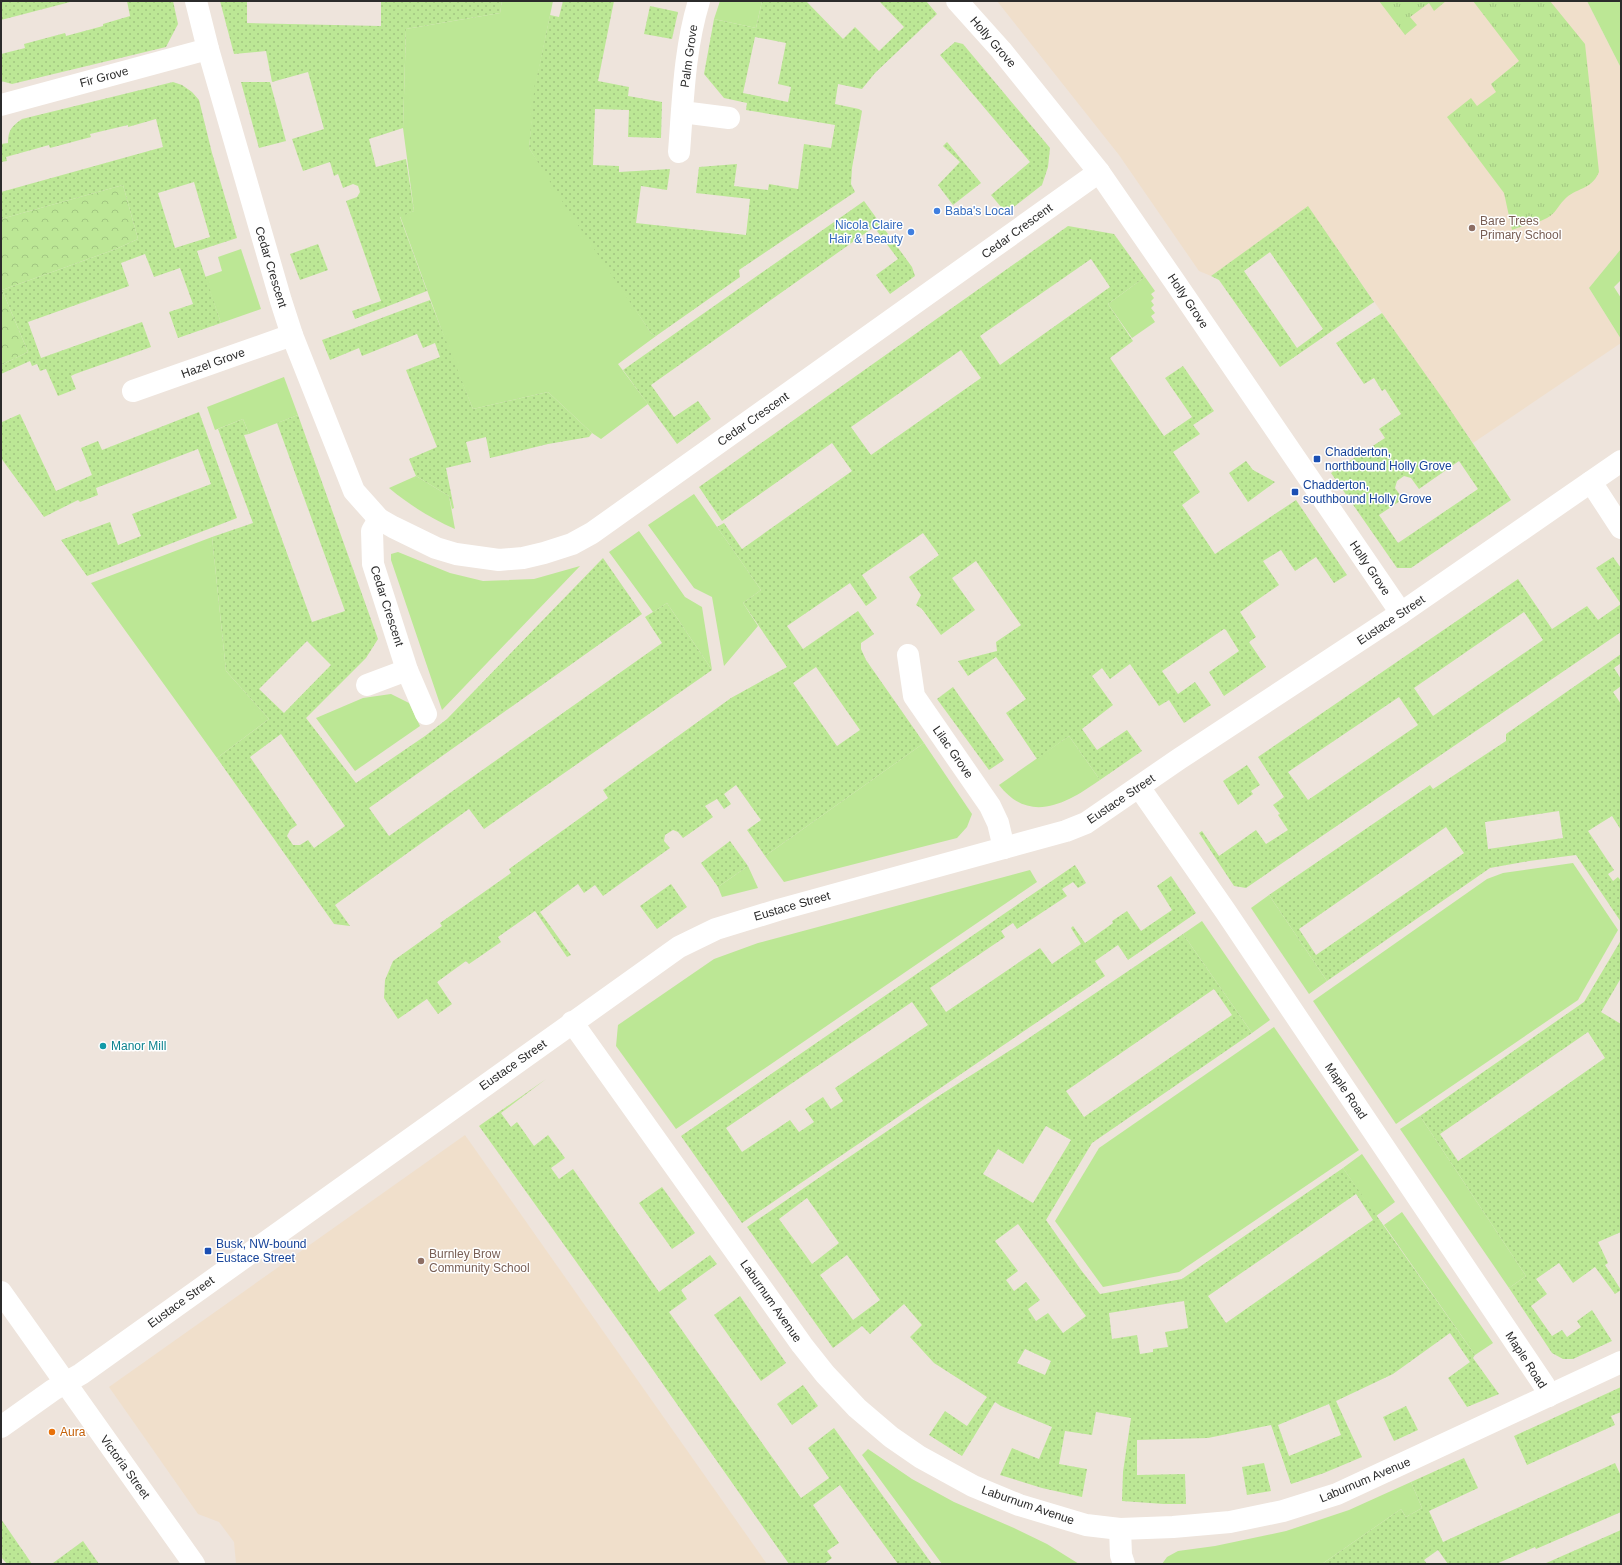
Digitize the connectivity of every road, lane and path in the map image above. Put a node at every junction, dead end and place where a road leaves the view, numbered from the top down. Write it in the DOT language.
graph roads {
  1 [pos="196,1"];
  2 [pos="699,1"];
  3 [pos="957,1"];
  4 [pos="208,49"];
  5 [pos="1,105"];
  6 [pos="682,112"];
  7 [pos="729,118"];
  8 [pos="679,152"];
  9 [pos="1098,172"];
  10 [pos="292,335"];
  11 [pos="134,391"];
  12 [pos="1621,461"];
  13 [pos="1590,482"];
  14 [pos="379,519"];
  15 [pos="1621,528"];
  16 [pos="1401,613"];
  17 [pos="908,655"];
  18 [pos="408,670"];
  19 [pos="367,685"];
  20 [pos="426,714"];
  21 [pos="1139,787"];
  22 [pos="1004,848"];
  23 [pos="572,1022"];
  24 [pos="1,1292"];
  25 [pos="1621,1362"];
  26 [pos="65,1382"];
  27 [pos="1549,1396"];
  28 [pos="1,1427"];
  29 [pos="1120,1529"];
  30 [pos="194,1564"];
  31 [pos="1124,1564"];
  1 -- 4 [label="street, Cedar Crescent"];
  2 -- 6 [label="street, Palm Grove"];
  3 -- 9 [label="street, Holly Grove"];
  4 -- 5 [label="street, Fir Grove"];
  4 -- 10 [label="street, Cedar Crescent"];
  6 -- 7 [label="street"];
  6 -- 8 [label="street, Palm Grove"];
  9 -- 14 [label="street, Cedar Crescent"];
  9 -- 16 [label="street, Holly Grove"];
  10 -- 11 [label="street, Hazel Grove"];
  10 -- 14 [label="street, Cedar Crescent"];
  12 -- 13 [label="street, Eustace Street"];
  13 -- 15 [label="street"];
  13 -- 16 [label="street, Eustace Street"];
  14 -- 18 [label="street, Cedar Crescent"];
  16 -- 21 [label="street, Eustace Street"];
  17 -- 22 [label="street, Lilac Grove"];
  18 -- 19 [label="street"];
  18 -- 20 [label="street, Cedar Crescent"];
  21 -- 22 [label="street, Eustace Street"];
  21 -- 27 [label="street, Maple Road"];
  22 -- 23 [label="street, Eustace Street"];
  23 -- 26 [label="street, Eustace Street"];
  23 -- 29 [label="street, Laburnum Avenue"];
  24 -- 26 [label="street, Victoria Street"];
  25 -- 27 [label="street, Laburnum Avenue"];
  26 -- 28 [label="street, Eustace Street"];
  26 -- 30 [label="street, Victoria Street"];
  27 -- 29 [label="street, Laburnum Avenue"];
  29 -- 31 [label="street"];
}
